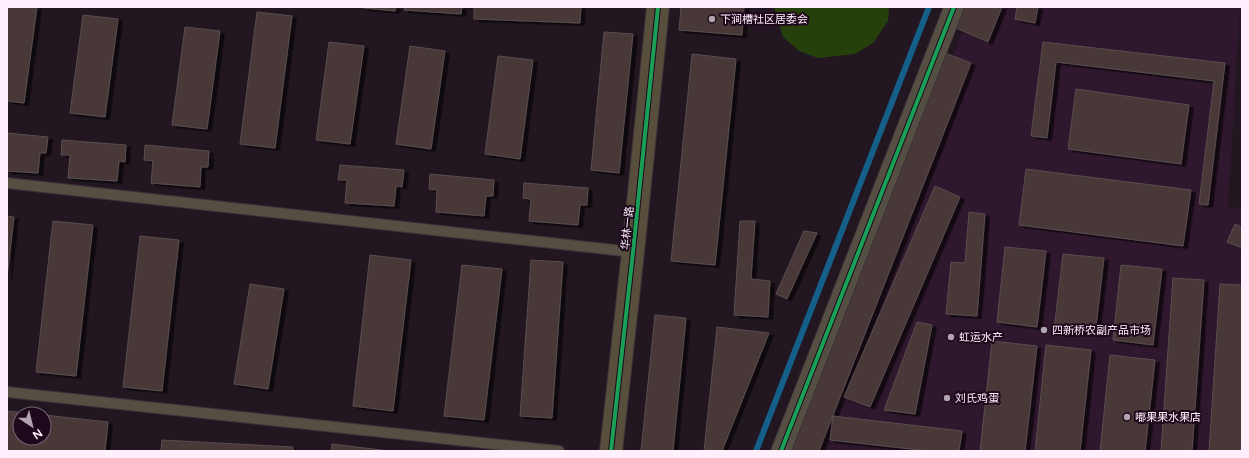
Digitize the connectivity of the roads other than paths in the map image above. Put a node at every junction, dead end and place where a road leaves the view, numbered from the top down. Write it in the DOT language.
graph roads {
  1 [pos="658,7"];
  2 [pos="954,7"];
  3 [pos="7,183"];
  4 [pos="634,252"];
  5 [pos="7,392"];
  6 [pos="559,451"];
  7 [pos="611,451"];
  8 [pos="781,451"];
  1 -- 4 [label="street, 华林一路"];
  2 -- 8 [label="street"];
  3 -- 4 [label="lane"];
  4 -- 7 [label="street, 华林一路"];
  5 -- 6 [label="lane"];
}
